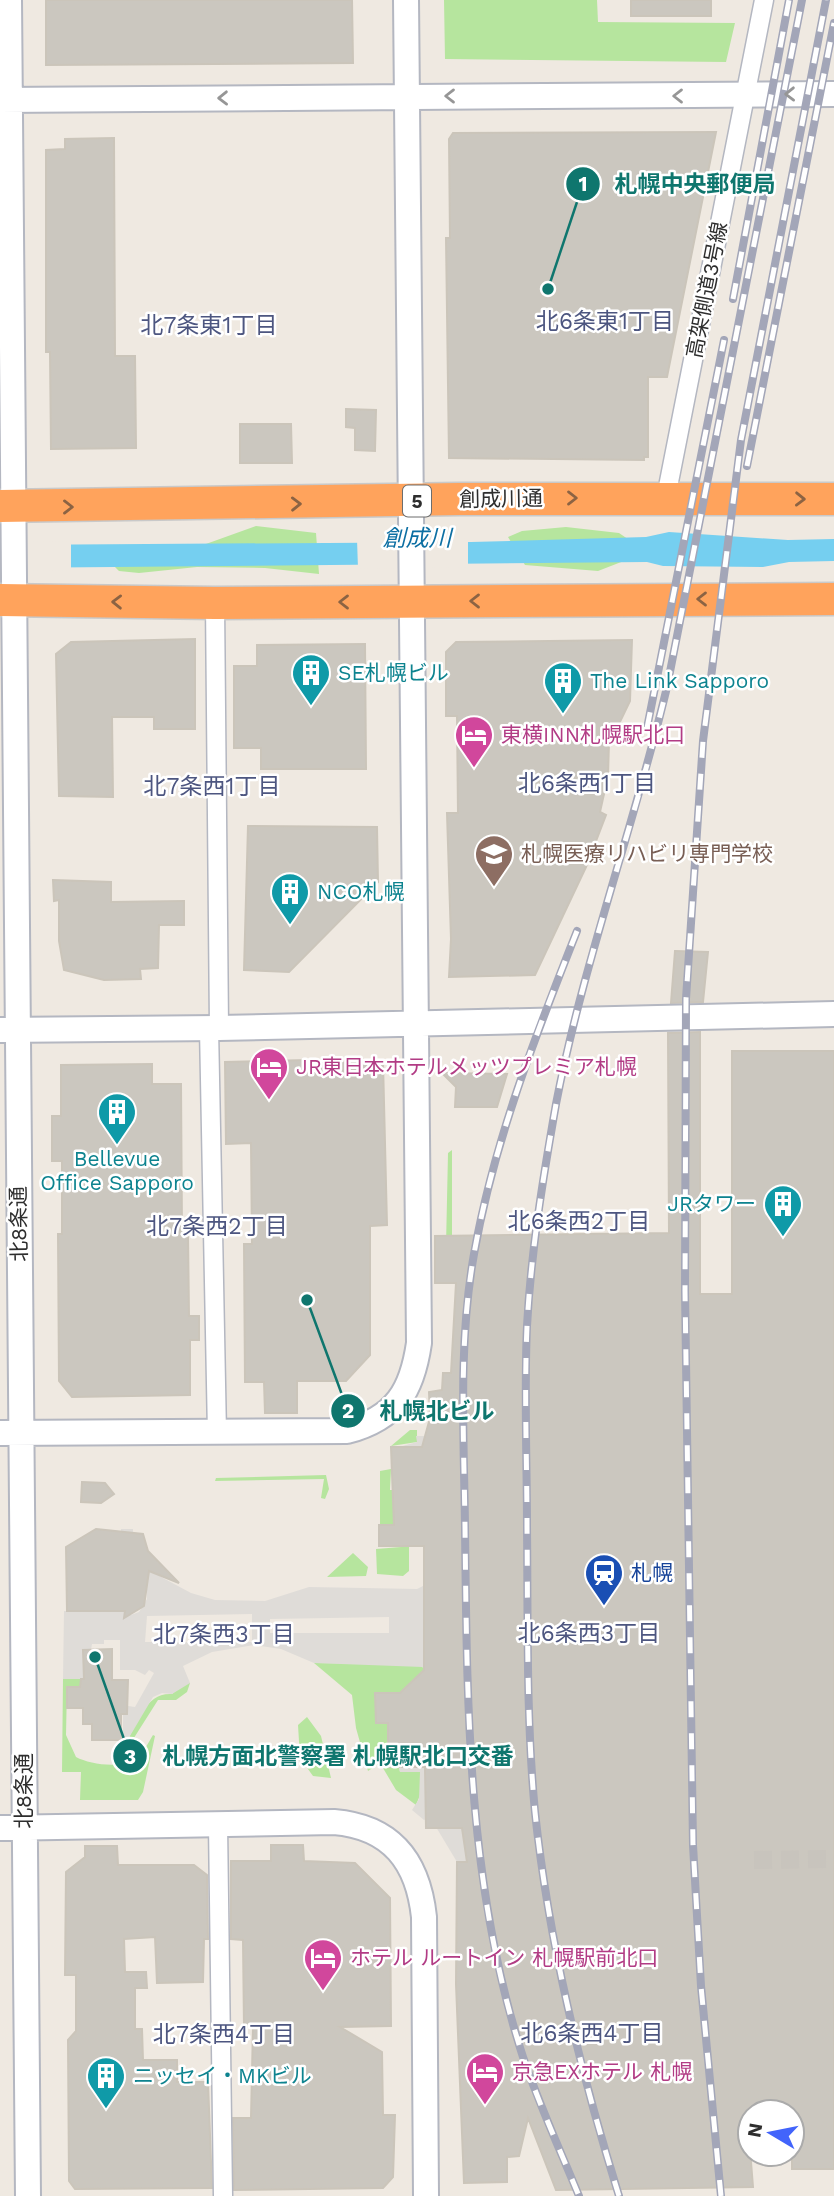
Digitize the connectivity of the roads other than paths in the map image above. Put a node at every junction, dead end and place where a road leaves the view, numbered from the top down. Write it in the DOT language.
graph roads {
  1 [pos="9,0"];
  2 [pos="406,0"];
  3 [pos="764,0"];
  4 [pos="834,94"];
  5 [pos="746,95"];
  6 [pos="408,96"];
  7 [pos="4,100"];
  8 [pos="666,497"];
  9 [pos="834,499"];
  10 [pos="412,501"];
  11 [pos="6,506"];
  12 [pos="412,588"];
  13 [pos="9,591"];
  14 [pos="834,599"];
  15 [pos="215,603"];
  16 [pos="834,1014"];
  17 [pos="417,1021"];
  18 [pos="214,1028"];
  19 [pos="9,1030"];
  20 [pos="11,1433"];
  21 [pos="217,1434"];
  22 [pos="218,1824"];
  23 [pos="12,1828"];
  24 [pos="28,2196"];
  25 [pos="223,2196"];
  26 [pos="426,2196"];
  1 -- 7 [label="street, 北8条通"];
  2 -- 6 [label="street"];
  3 -- 5 [label="street, 高架側道3号線"];
  4 -- 5 [label="street, one-way"];
  5 -- 6 [label="street, one-way"];
  5 -- 8 [label="street, 高架側道3号線"];
  6 -- 7 [label="street, one-way"];
  6 -- 10 [label="street"];
  7 -- 11 [label="street, 北8条通"];
  8 -- 9 [label="highway, 創成川通 / 5, one-way"];
  10 -- 8 [label="highway, 創成川通 / 5, one-way"];
  11 -- 10 [label="highway, 創成川通 / 5, one-way"];
  10 -- 12 [label="street"];
  11 -- 13 [label="street, 北8条通"];
  14 -- 12 [label="highway, one-way"];
  12 -- 15 [label="highway, one-way"];
  12 -- 17 [label="street"];
  15 -- 13 [label="highway, one-way"];
  13 -- 19 [label="street, 北8条通"];
  15 -- 18 [label="street"];
  16 -- 17 [label="street"];
  17 -- 18 [label="street"];
  17 -- 21 [label="street"];
  18 -- 19 [label="street"];
  18 -- 21 [label="street"];
  19 -- 20 [label="street, 北8条通"];
  20 -- 21 [label="street"];
  20 -- 23 [label="street, 北8条通"];
  22 -- 23 [label="street"];
  22 -- 25 [label="street"];
  22 -- 26 [label="street"];
  23 -- 24 [label="street, 北8条通"];
}
